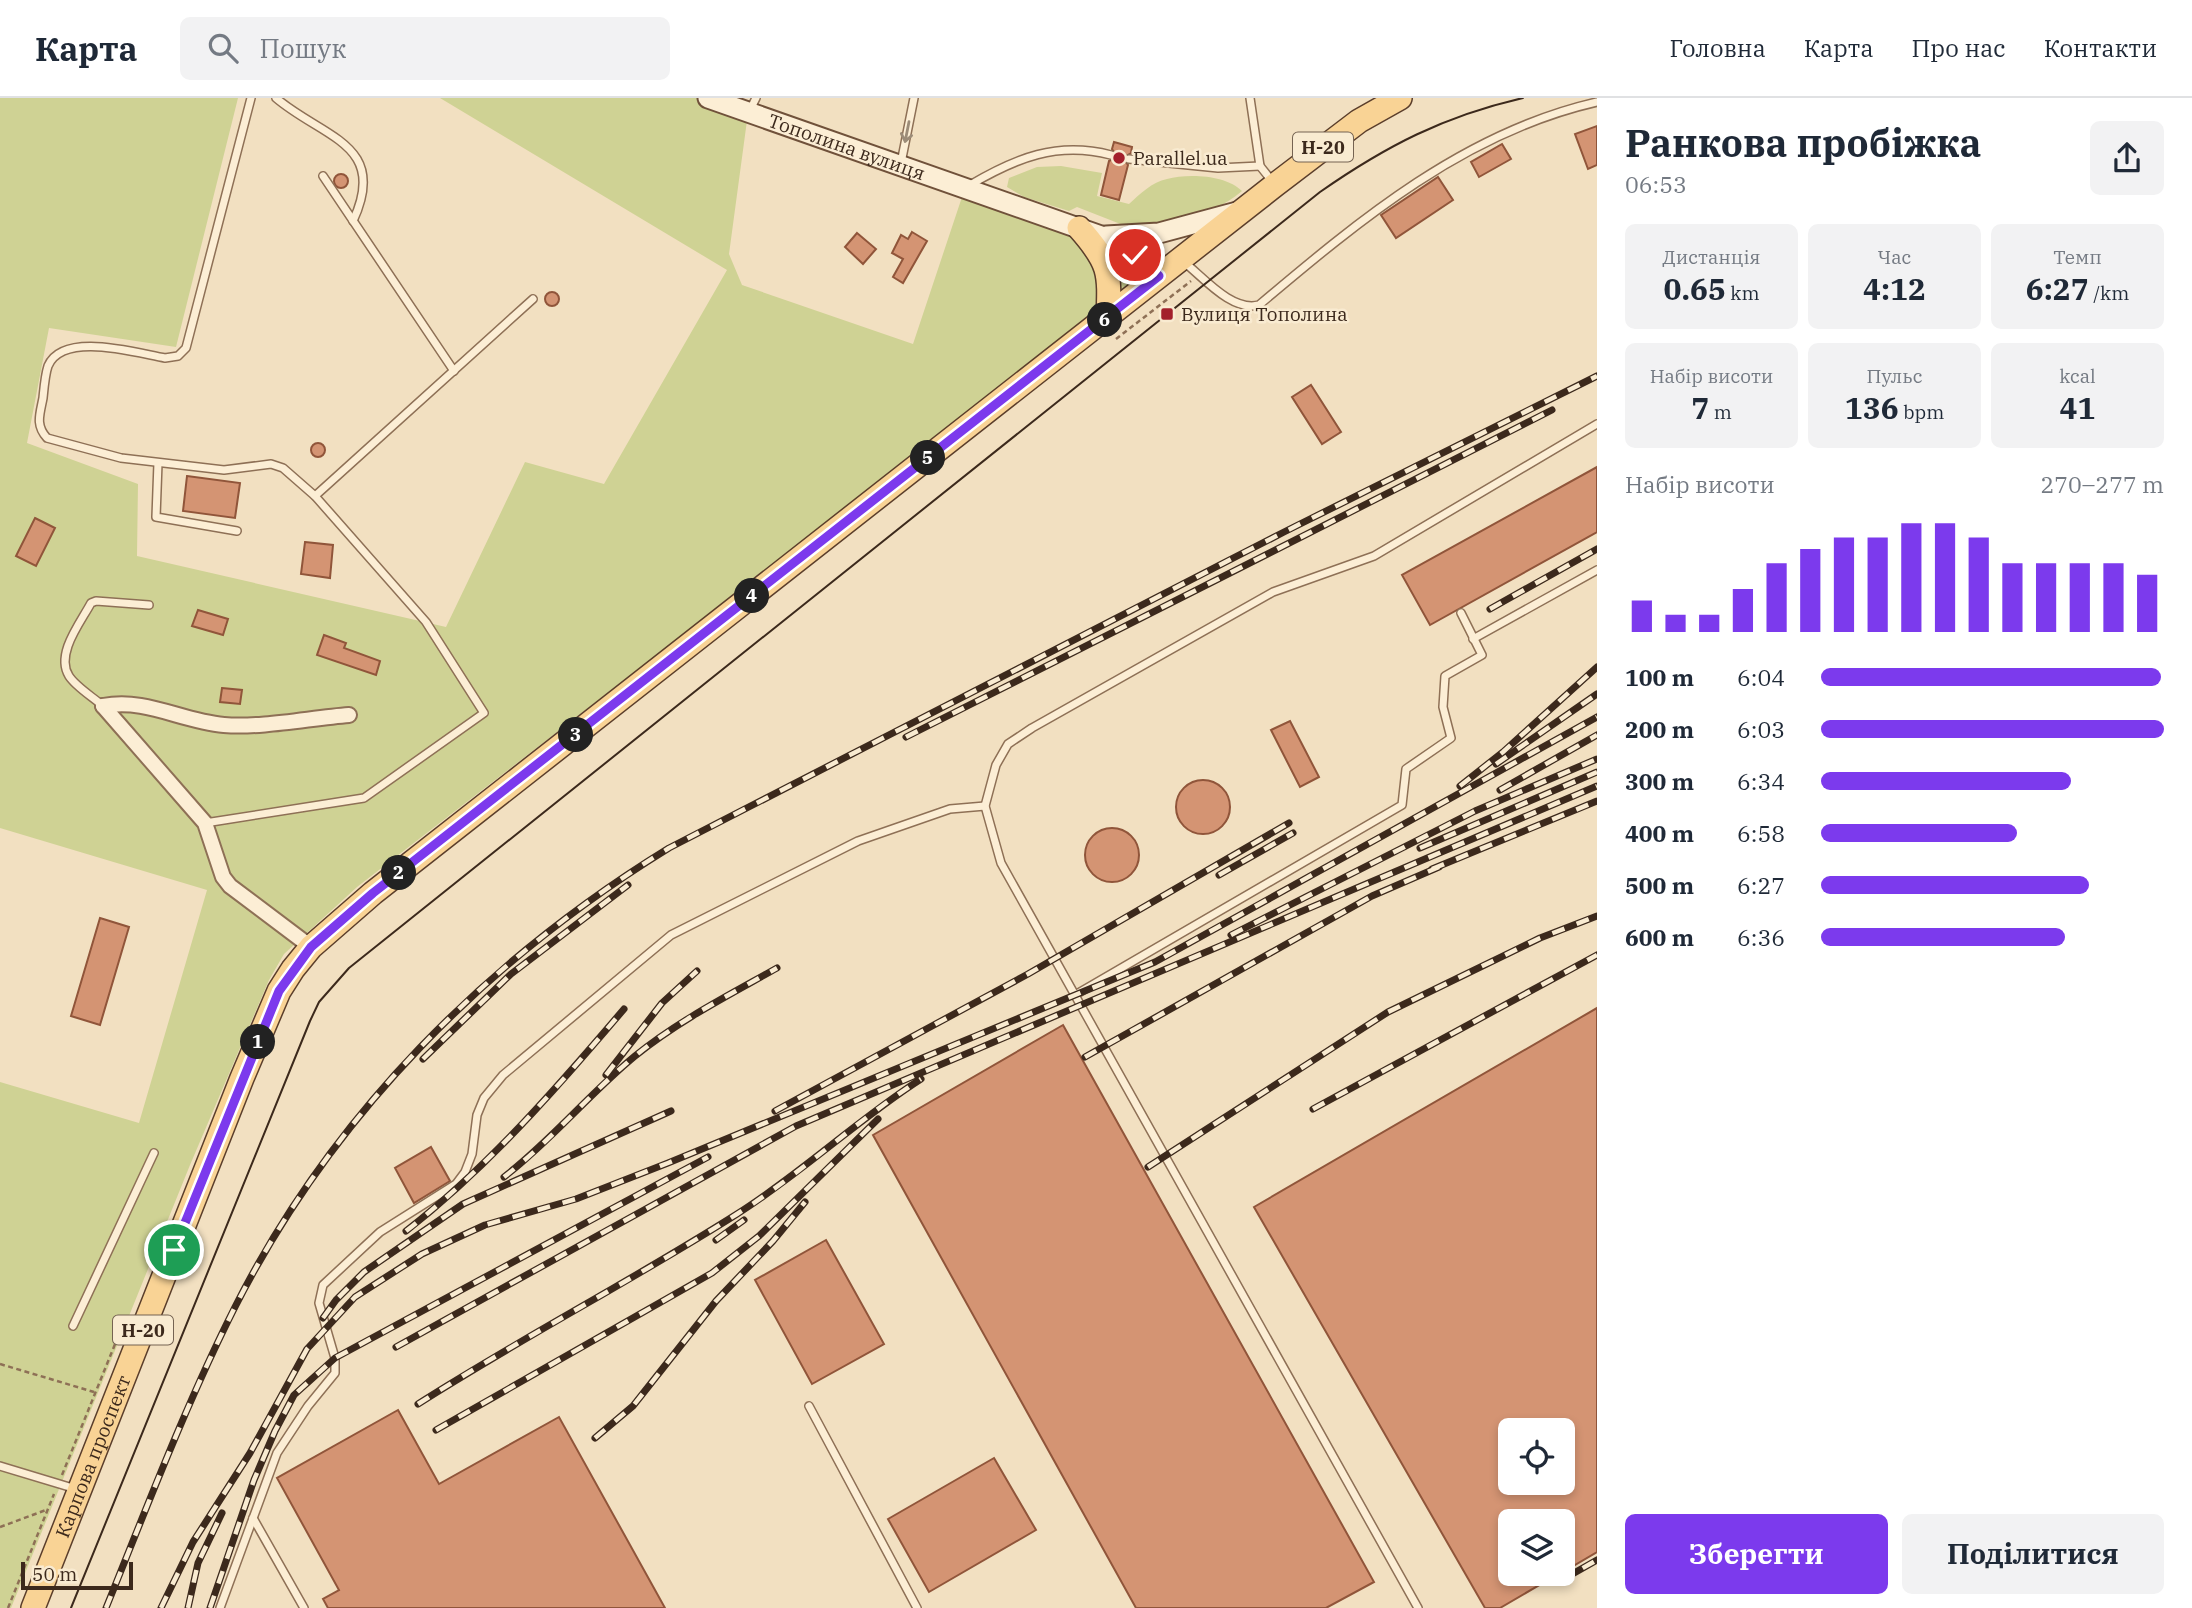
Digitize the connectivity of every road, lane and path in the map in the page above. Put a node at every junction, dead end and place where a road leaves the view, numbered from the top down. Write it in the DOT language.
graph roads {
  1 [pos="251,98"];
  2 [pos="276,98"];
  3 [pos="708,98"];
  4 [pos="914,98"];
  5 [pos="1250,98"];
  6 [pos="1400,98"];
  7 [pos="1597,102"];
  8 [pos="752,105"];
  9 [pos="1111,155"];
  10 [pos="1129,159"];
  11 [pos="900,166"];
  12 [pos="1260,166"];
  13 [pos="323,176"];
  14 [pos="1275,185"];
  15 [pos="965,188"];
  16 [pos="1244,210"];
  17 [pos="353,221"];
  18 [pos="1079,228"];
  19 [pos="1101,236"];
  20 [pos="1180,260"];
  21 [pos="1200,275"];
  22 [pos="1159,276"];
  23 [pos="533,299"];
  24 [pos="1108,317"];
  25 [pos="1116,339"];
  26 [pos="454,371"];
  27 [pos="1597,424"];
  28 [pos="158,463"];
  29 [pos="314,496"];
  30 [pos="237,531"];
  31 [pos="1597,570"];
  32 [pos="149,605"];
  33 [pos="1461,614"];
  34 [pos="1473,639"];
  35 [pos="103,706"];
  36 [pos="349,715"];
  37 [pos="985,806"];
  38 [pos="205,823"];
  39 [pos="311,947"];
  40 [pos="1075,995"];
  41 [pos="154,1153"];
  42 [pos="74,1326"];
  43 [pos="0,1364"];
  44 [pos="95,1393"];
  45 [pos="809,1406"];
  46 [pos="0,1466"];
  47 [pos="81,1490"];
  48 [pos="48,1509"];
  49 [pos="253,1518"];
  50 [pos="0,1527"];
  51 [pos="33,1608"];
  52 [pos="220,1608"];
  53 [pos="304,1608"];
  54 [pos="917,1608"];
  55 [pos="1418,1608"];
  1 -- 28 [label="lane"];
  2 -- 17 [label="lane"];
  3 -- 8 [label="main road, Тополина вулиця"];
  4 -- 11 [label="lane, one-way"];
  5 -- 12 [label="lane"];
  6 -- 14 [label="main road, Н-20"];
  7 -- 21 [label="lane"];
  8 -- 11 [label="main road, Тополина вулиця"];
  9 -- 15 [label="lane"];
  10 -- 12 [label="lane"];
  11 -- 15 [label="main road, Тополина вулиця"];
  12 -- 14 [label="lane"];
  13 -- 17 [label="lane"];
  14 -- 16 [label="main road, Карпова проспект"];
  15 -- 18 [label="main road, Тополина вулиця"];
  16 -- 19 [label="main road"];
  16 -- 20 [label="main road, Карпова проспект"];
  17 -- 26 [label="lane"];
  18 -- 19 [label="main road, Тополина вулиця"];
  18 -- 24 [label="main road"];
  19 -- 22 [label="main road"];
  20 -- 21 [label="lane"];
  20 -- 22 [label="main road, Карпова проспект"];
  21 -- 25 [label="path"];
  22 -- 24 [label="main road, Карпова проспект"];
  23 -- 26 [label="lane"];
  24 -- 39 [label="main road, Карпова проспект / Н-20"];
  26 -- 29 [label="lane"];
  27 -- 37 [label="lane"];
  28 -- 29 [label="lane"];
  28 -- 30 [label="lane"];
  29 -- 38 [label="lane"];
  31 -- 34 [label="lane"];
  32 -- 35 [label="lane"];
  33 -- 34 [label="lane"];
  34 -- 40 [label="lane"];
  35 -- 36 [label="street"];
  35 -- 38 [label="street"];
  37 -- 40 [label="lane"];
  37 -- 49 [label="lane"];
  38 -- 39 [label="street"];
  39 -- 47 [label="main road, Карпова проспект / Н-20"];
  40 -- 55 [label="lane"];
  41 -- 42 [label="lane"];
  43 -- 44 [label="path"];
  45 -- 54 [label="lane"];
  46 -- 47 [label="lane"];
  47 -- 51 [label="main road, Карпова проспект / Н-20"];
  48 -- 50 [label="path"];
  49 -- 52 [label="lane"];
  49 -- 53 [label="lane"];
}
